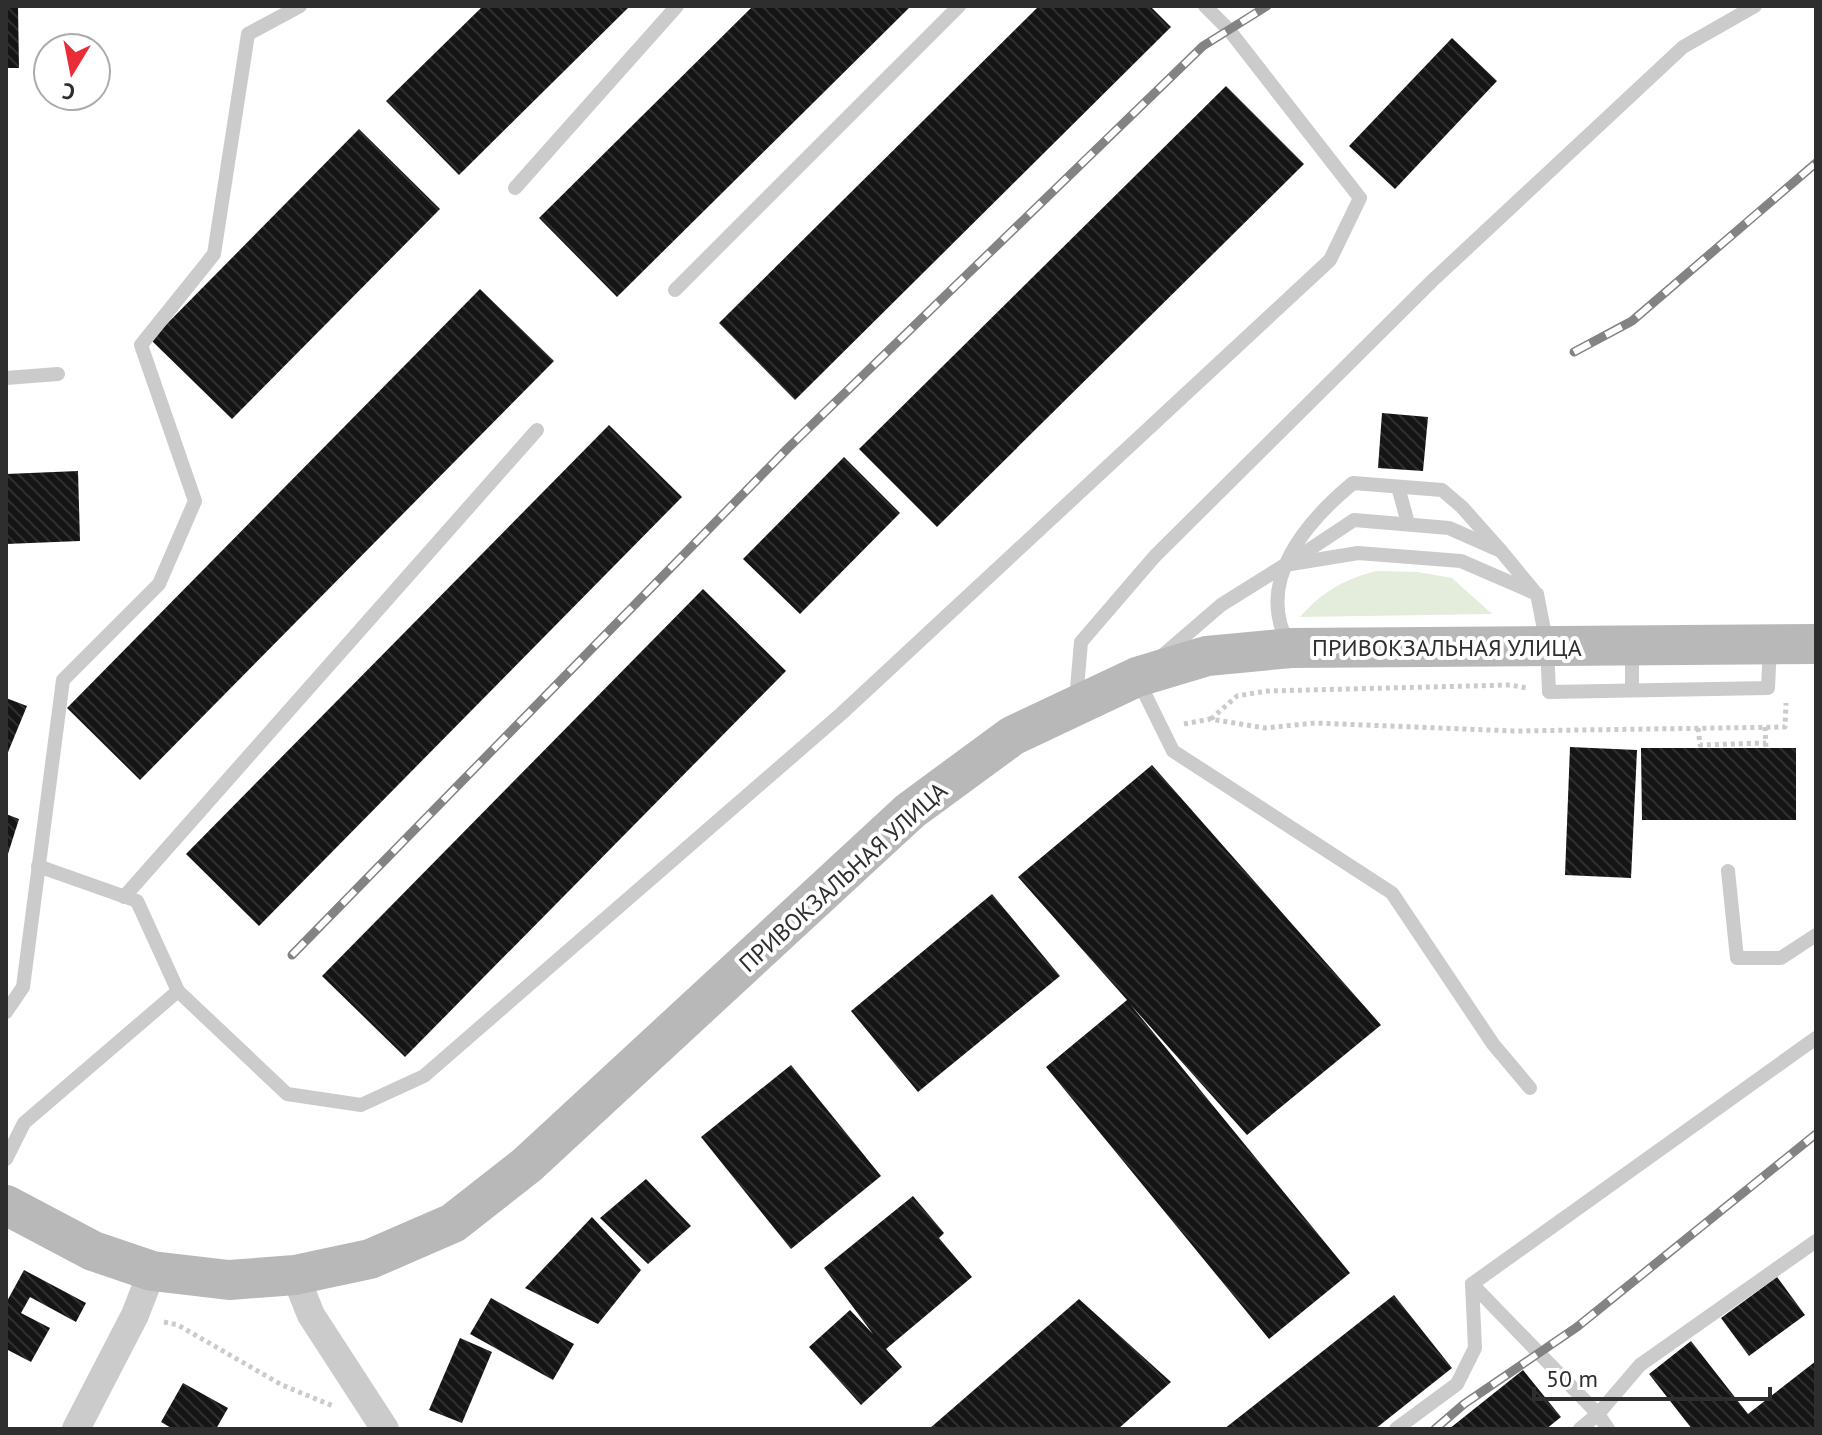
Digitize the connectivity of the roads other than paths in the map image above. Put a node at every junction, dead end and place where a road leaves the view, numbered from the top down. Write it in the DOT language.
graph roads {
  1 [pos="300,6"];
  2 [pos="677,6"];
  3 [pos="959,6"];
  4 [pos="1205,6"];
  5 [pos="1755,6"];
  6 [pos="515,188"];
  7 [pos="675,290"];
  8 [pos="58,374"];
  9 [pos="6,378"];
  10 [pos="537,430"];
  11 [pos="1398,487"];
  12 [pos="1408,523"];
  13 [pos="1501,551"];
  14 [pos="1285,565"];
  15 [pos="1537,594"];
  16 [pos="1816,644"];
  17 [pos="1547,645"];
  18 [pos="1770,645"];
  19 [pos="1632,647"];
  20 [pos="1291,648"];
  21 [pos="1137,677"];
  22 [pos="1632,690"];
  23 [pos="1076,703"];
  24 [pos="38,866"];
  25 [pos="1728,871"];
  26 [pos="124,897"];
  27 [pos="1816,935"];
  28 [pos="178,991"];
  29 [pos="6,1012"];
  30 [pos="1816,1038"];
  31 [pos="1530,1088"];
  32 [pos="6,1159"];
  33 [pos="6,1205"];
  34 [pos="1816,1241"];
  35 [pos="152,1271"];
  36 [pos="295,1275"];
  37 [pos="1472,1284"];
  38 [pos="1598,1414"];
  39 [pos="385,1428"];
  40 [pos="76,1429"];
  41 [pos="1396,1429"];
  42 [pos="1580,1429"];
  43 [pos="1608,1429"];
  1 -- 24 [label="lane"];
  2 -- 6 [label="lane"];
  3 -- 7 [label="lane"];
  4 -- 28 [label="lane"];
  5 -- 23 [label="lane"];
  8 -- 9 [label="lane"];
  10 -- 26 [label="lane"];
  11 -- 12 [label="lane"];
  11 -- 13 [label="lane"];
  11 -- 14 [label="lane"];
  12 -- 13 [label="lane"];
  12 -- 14 [label="lane"];
  13 -- 15 [label="lane"];
  14 -- 15 [label="lane"];
  14 -- 20 [label="lane"];
  14 -- 21 [label="lane"];
  15 -- 17 [label="lane"];
  16 -- 18 [label="main road, ПРИВОКЗАЛЬНАЯ УЛИЦА"];
  17 -- 19 [label="main road, ПРИВОКЗАЛЬНАЯ УЛИЦА"];
  17 -- 20 [label="main road, ПРИВОКЗАЛЬНАЯ УЛИЦА"];
  17 -- 22 [label="lane"];
  18 -- 19 [label="main road, ПРИВОКЗАЛЬНАЯ УЛИЦА"];
  18 -- 22 [label="lane"];
  19 -- 22 [label="lane"];
  20 -- 21 [label="main road, ПРИВОКЗАЛЬНАЯ УЛИЦА"];
  21 -- 23 [label="main road, ПРИВОКЗАЛЬНАЯ УЛИЦА"];
  21 -- 31 [label="lane"];
  23 -- 36 [label="main road, ПРИВОКЗАЛЬНАЯ УЛИЦА"];
  24 -- 26 [label="lane"];
  24 -- 29 [label="lane"];
  25 -- 27 [label="lane"];
  26 -- 28 [label="lane"];
  28 -- 32 [label="lane"];
  30 -- 37 [label="lane"];
  33 -- 35 [label="main road, ПРИВОКЗАЛЬНАЯ УЛИЦА"];
  34 -- 38 [label="lane"];
  35 -- 36 [label="main road, ПРИВОКЗАЛЬНАЯ УЛИЦА"];
  35 -- 40 [label="street"];
  36 -- 39 [label="street"];
  37 -- 38 [label="lane"];
  37 -- 41 [label="lane"];
  38 -- 42 [label="lane"];
  38 -- 43 [label="lane"];
}
